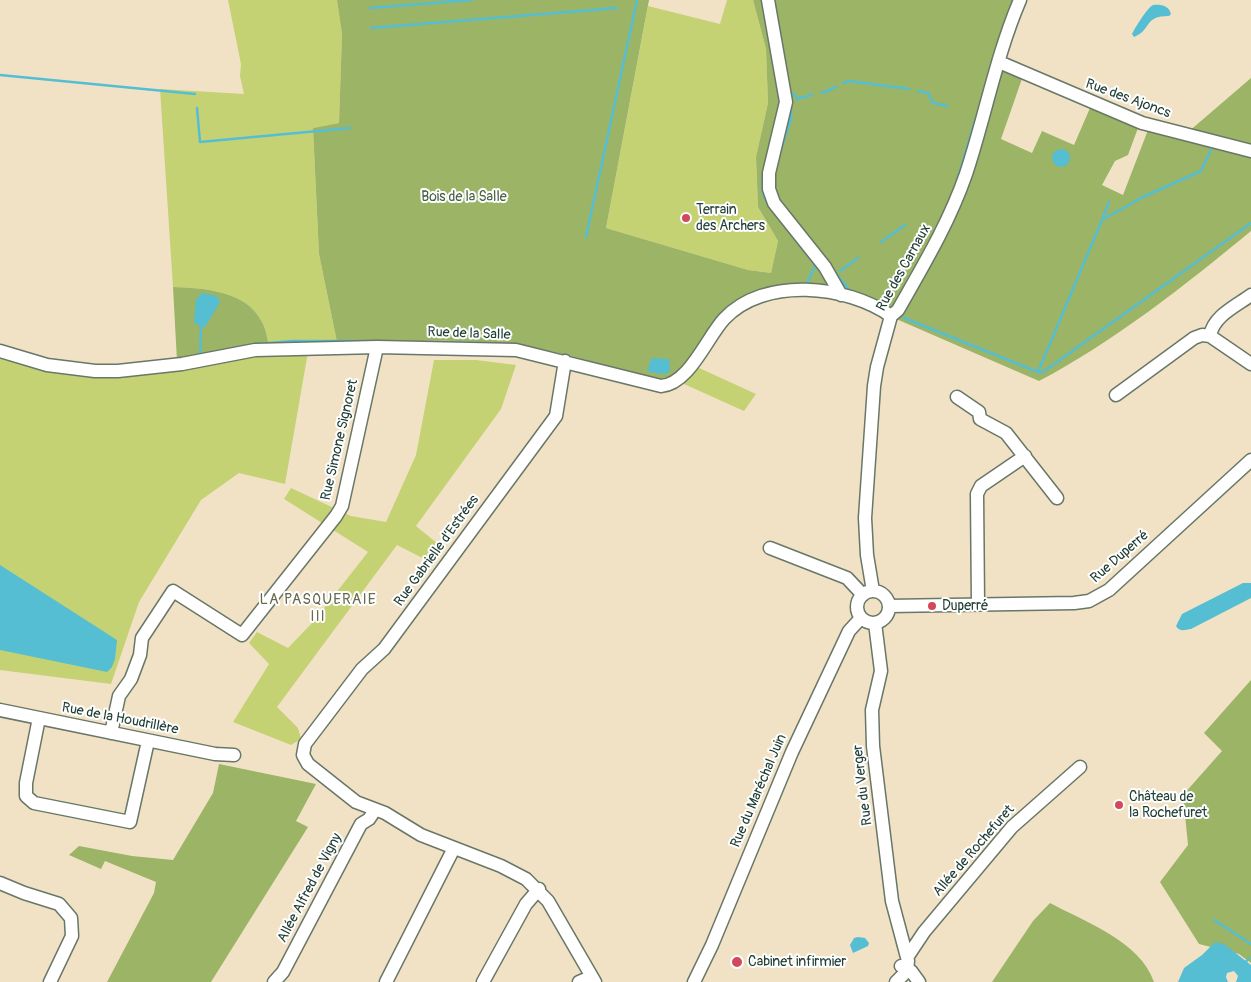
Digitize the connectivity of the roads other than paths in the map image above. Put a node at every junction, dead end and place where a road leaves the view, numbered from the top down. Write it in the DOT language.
graph roads {
  1 [pos="768,0"];
  2 [pos="1020,0"];
  3 [pos="999,62"];
  4 [pos="1251,151"];
  5 [pos="841,295"];
  6 [pos="1251,295"];
  7 [pos="891,316"];
  8 [pos="1210,336"];
  9 [pos="377,347"];
  10 [pos="0,351"];
  11 [pos="565,361"];
  12 [pos="1251,364"];
  13 [pos="1116,395"];
  14 [pos="957,396"];
  15 [pos="1025,456"];
  16 [pos="1251,460"];
  17 [pos="1057,498"];
  18 [pos="770,548"];
  19 [pos="868,593"];
  20 [pos="978,604"];
  21 [pos="889,606"];
  22 [pos="861,618"];
  23 [pos="875,623"];
  24 [pos="0,710"];
  25 [pos="39,718"];
  26 [pos="111,733"];
  27 [pos="148,741"];
  28 [pos="234,755"];
  29 [pos="1080,767"];
  30 [pos="362,805"];
  31 [pos="375,810"];
  32 [pos="361,824"];
  33 [pos="454,848"];
  34 [pos="0,882"];
  35 [pos="539,889"];
  36 [pos="905,958"];
  37 [pos="589,980"];
  38 [pos="50,982"];
  39 [pos="274,982"];
  40 [pos="386,982"];
  41 [pos="484,982"];
  42 [pos="694,982"];
  43 [pos="894,982"];
  44 [pos="919,982"];
  1 -- 5 [label="street"];
  2 -- 3 [label="street, Rue des Carnaux"];
  3 -- 4 [label="street, Rue des Ajoncs"];
  3 -- 7 [label="street, Rue des Carnaux"];
  5 -- 7 [label="street, Rue de la Salle"];
  5 -- 11 [label="street, Rue de la Salle"];
  6 -- 8 [label="street"];
  7 -- 19 [label="street, Rue des Carnaux"];
  8 -- 12 [label="street"];
  8 -- 13 [label="street"];
  9 -- 10 [label="street, Rue de la Salle"];
  9 -- 11 [label="street, Rue de la Salle"];
  9 -- 26 [label="street, Rue Simone Signoret"];
  11 -- 30 [label="street, Rue Gabrielle d’Estrées"];
  14 -- 15 [label="street"];
  15 -- 17 [label="street"];
  15 -- 20 [label="street"];
  16 -- 20 [label="street, Rue Duperré"];
  18 -- 19 [label="street"];
  19 -- 21 [label="street"];
  19 -- 22 [label="street"];
  20 -- 21 [label="street, Rue Duperré"];
  21 -- 23 [label="street"];
  22 -- 23 [label="street"];
  22 -- 42 [label="street, Rue du Maréchal Juin"];
  23 -- 36 [label="street, Rue du Verger"];
  24 -- 25 [label="street, Rue de la Houdrillère"];
  25 -- 26 [label="street, Rue de la Houdrillère"];
  25 -- 27 [label="street"];
  26 -- 27 [label="street, Rue de la Houdrillère"];
  27 -- 28 [label="street, Rue de la Houdrillère"];
  29 -- 36 [label="street, Allée de Rochefuret"];
  30 -- 31 [label="street"];
  30 -- 32 [label="street"];
  31 -- 32 [label="street, Allée Alfred de Vigny"];
  31 -- 33 [label="street"];
  32 -- 39 [label="street, Allée Alfred de Vigny"];
  33 -- 35 [label="street"];
  33 -- 40 [label="street"];
  34 -- 38 [label="street"];
  35 -- 37 [label="street"];
  35 -- 41 [label="street"];
  36 -- 43 [label="street"];
  36 -- 44 [label="street, Rue du Verger"];
}
